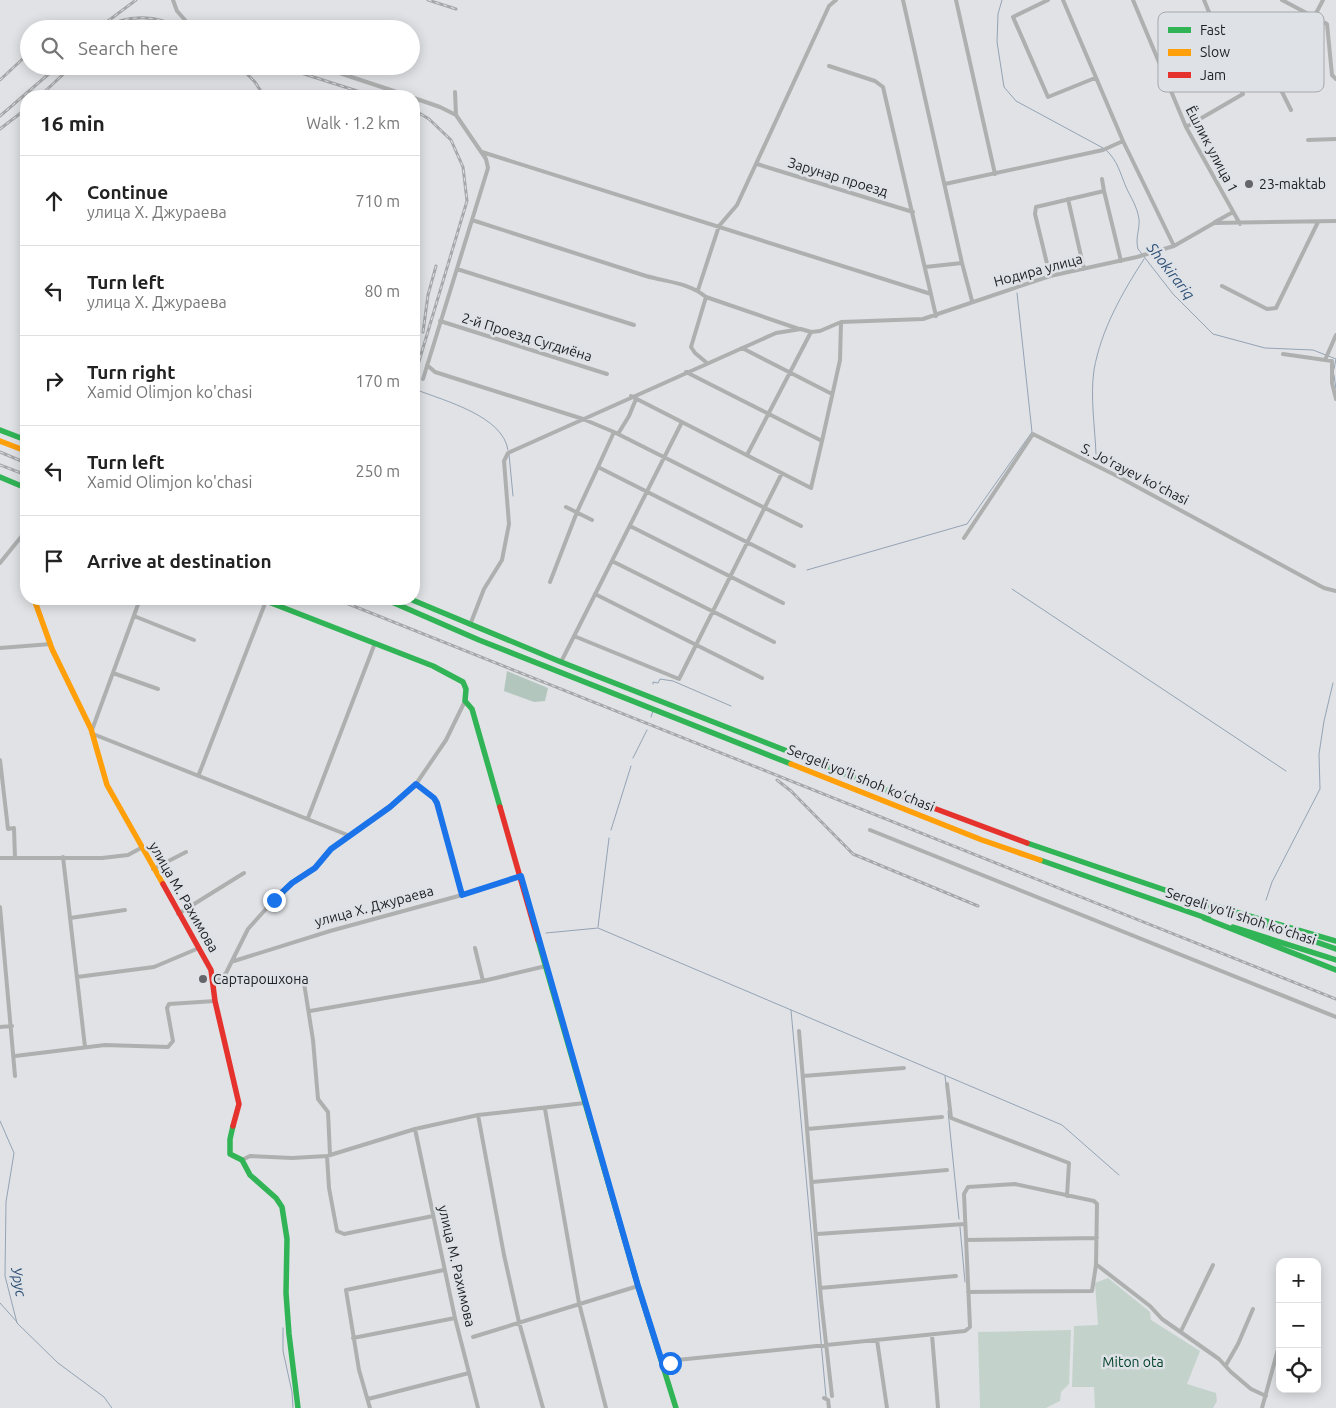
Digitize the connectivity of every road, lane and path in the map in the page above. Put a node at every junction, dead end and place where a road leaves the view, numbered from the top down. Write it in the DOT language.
graph roads {
  1 [pos="173,0"];
  2 [pos="836,0"];
  3 [pos="903,0"];
  4 [pos="956,0"];
  5 [pos="1048,0"];
  6 [pos="1063,0"];
  7 [pos="1133,0"];
  8 [pos="1204,0"];
  9 [pos="1282,0"];
  10 [pos="1323,0"];
  11 [pos="1209,12"];
  12 [pos="1305,12"];
  13 [pos="1317,12"];
  14 [pos="185,20"];
  15 [pos="1324,22"];
  16 [pos="1158,60"];
  17 [pos="829,66"];
  18 [pos="345,75"];
  19 [pos="1095,78"];
  20 [pos="1336,80"];
  21 [pos="391,90"];
  22 [pos="456,92"];
  23 [pos="1171,92"];
  24 [pos="1242,92"];
  25 [pos="1282,92"];
  26 [pos="420,100"];
  27 [pos="1291,110"];
  28 [pos="456,115"];
  29 [pos="1186,128"];
  30 [pos="1336,139"];
  31 [pos="1308,140"];
  32 [pos="1123,141"];
  33 [pos="482,152"];
  34 [pos="756,164"];
  35 [pos="995,174"];
  36 [pos="1102,179"];
  37 [pos="945,184"];
  38 [pos="1104,190"];
  39 [pos="1068,199"];
  40 [pos="913,212"];
  41 [pos="1233,212"];
  42 [pos="472,220"];
  43 [pos="1336,221"];
  44 [pos="1318,222"];
  45 [pos="1214,223"];
  46 [pos="1240,224"];
  47 [pos="719,226"];
  48 [pos="1174,246"];
  49 [pos="1121,261"];
  50 [pos="962,263"];
  51 [pos="925,267"];
  52 [pos="456,269"];
  53 [pos="1084,269"];
  54 [pos="1050,276"];
  55 [pos="1222,286"];
  56 [pos="698,290"];
  57 [pos="931,294"];
  58 [pos="706,297"];
  59 [pos="972,301"];
  60 [pos="936,316"];
  61 [pos="440,322"];
  62 [pos="841,322"];
  63 [pos="634,325"];
  64 [pos="801,329"];
  65 [pos="811,332"];
  66 [pos="1336,335"];
  67 [pos="742,348"];
  68 [pos="1283,354"];
  69 [pos="1325,360"];
  70 [pos="707,363"];
  71 [pos="427,365"];
  72 [pos="686,372"];
  73 [pos="790,373"];
  74 [pos="607,374"];
  75 [pos="422,379"];
  76 [pos="832,394"];
  77 [pos="631,396"];
  78 [pos="636,399"];
  79 [pos="1336,399"];
  80 [pos="769,414"];
  81 [pos="583,419"];
  82 [pos="682,422"];
  83 [pos="0,430"];
  84 [pos="616,433"];
  85 [pos="20,438"];
  86 [pos="0,441"];
  87 [pos="822,441"];
  88 [pos="20,449"];
  89 [pos="748,455"];
  90 [pos="664,457"];
  91 [pos="598,467"];
  92 [pos="782,472"];
  93 [pos="0,478"];
  94 [pos="20,486"];
  95 [pos="647,492"];
  96 [pos="566,507"];
  97 [pos="764,507"];
  98 [pos="577,512"];
  99 [pos="592,520"];
  100 [pos="630,526"];
  101 [pos="801,526"];
  102 [pos="20,538"];
  103 [pos="964,538"];
  104 [pos="747,542"];
  105 [pos="1,560"];
  106 [pos="612,560"];
  107 [pos="794,566"];
  108 [pos="730,576"];
  109 [pos="550,582"];
  110 [pos="1336,590"];
  111 [pos="595,594"];
  112 [pos="420,603"];
  113 [pos="783,603"];
  114 [pos="36,605"];
  115 [pos="138,605"];
  116 [pos="261,605"];
  117 [pos="276,605"];
  118 [pos="399,605"];
  119 [pos="712,611"];
  120 [pos="134,616"];
  121 [pos="470,625"];
  122 [pos="574,636"];
  123 [pos="194,640"];
  124 [pos="774,642"];
  125 [pos="375,643"];
  126 [pos="51,644"];
  127 [pos="696,645"];
  128 [pos="0,648"];
  129 [pos="561,662"];
  130 [pos="113,673"];
  131 [pos="762,678"];
  132 [pos="158,689"];
  133 [pos="465,700"];
  134 [pos="92,732"];
  135 [pos="0,760"];
  136 [pos="199,774"];
  137 [pos="416,784"];
  138 [pos="308,818"];
  139 [pos="870,830"];
  140 [pos="350,836"];
  141 [pos="141,848"];
  142 [pos="186,852"];
  143 [pos="63,857"];
  144 [pos="0,858"];
  145 [pos="15,858"];
  146 [pos="153,869"];
  147 [pos="244,873"];
  148 [pos="521,876"];
  149 [pos="462,895"];
  150 [pos="1208,904"];
  151 [pos="0,907"];
  152 [pos="125,910"];
  153 [pos="178,914"];
  154 [pos="70,918"];
  155 [pos="1204,918"];
  156 [pos="1,934"];
  157 [pos="1336,941"];
  158 [pos="199,948"];
  159 [pos="475,948"];
  160 [pos="1336,949"];
  161 [pos="1336,960"];
  162 [pos="234,961"];
  163 [pos="546,966"];
  164 [pos="1336,970"];
  165 [pos="77,977"];
  166 [pos="483,980"];
  167 [pos="304,982"];
  168 [pos="214,984"];
  169 [pos="215,1001"];
  170 [pos="310,1011"];
  171 [pos="1336,1017"];
  172 [pos="12,1026"];
  173 [pos="0,1027"];
  174 [pos="799,1031"];
  175 [pos="86,1047"];
  176 [pos="15,1056"];
  177 [pos="904,1068"];
  178 [pos="16,1076"];
  179 [pos="803,1076"];
  180 [pos="947,1084"];
  181 [pos="585,1103"];
  182 [pos="544,1109"];
  183 [pos="478,1115"];
  184 [pos="942,1117"];
  185 [pos="414,1129"];
  186 [pos="807,1129"];
  187 [pos="329,1155"];
  188 [pos="242,1160"];
  189 [pos="947,1170"];
  190 [pos="812,1182"];
  191 [pos="1067,1196"];
  192 [pos="433,1216"];
  193 [pos="965,1224"];
  194 [pos="817,1234"];
  195 [pos="1097,1238"];
  196 [pos="966,1240"];
  197 [pos="1096,1265"];
  198 [pos="1213,1265"];
  199 [pos="444,1270"];
  200 [pos="956,1276"];
  201 [pos="638,1286"];
  202 [pos="820,1288"];
  203 [pos="968,1292"];
  204 [pos="579,1303"];
  205 [pos="1254,1310"];
  206 [pos="455,1318"];
  207 [pos="519,1322"];
  208 [pos="1181,1331"];
  209 [pos="932,1334"];
  210 [pos="473,1337"];
  211 [pos="353,1338"];
  212 [pos="877,1340"];
  213 [pos="826,1345"];
  214 [pos="1278,1348"];
  215 [pos="1226,1365"];
  216 [pos="664,1368"];
  217 [pos="469,1373"];
  218 [pos="832,1396"];
  219 [pos="1266,1396"];
  220 [pos="824,1398"];
  221 [pos="368,1399"];
  222 [pos="298,1408"];
  223 [pos="370,1408"];
  224 [pos="478,1408"];
  225 [pos="543,1408"];
  226 [pos="606,1408"];
  227 [pos="676,1408"];
  228 [pos="829,1408"];
  229 [pos="886,1408"];
  230 [pos="938,1408"];
  231 [pos="1262,1408"];
  1 -- 14 [label="street"];
  2 -- 34 [label="street"];
  3 -- 37 [label="street"];
  4 -- 35 [label="street"];
  5 -- 19 [label="street"];
  6 -- 19 [label="street"];
  7 -- 16 [label="street, Ёшлик улица 1"];
  8 -- 11 [label="street"];
  9 -- 12 [label="street"];
  10 -- 13 [label="street"];
  15 -- 20 [label="street"];
  17 -- 40 [label="street"];
  18 -- 21 [label="street"];
  19 -- 32 [label="street"];
  22 -- 28 [label="street"];
  23 -- 29 [label="street, Ёшлик улица 1"];
  24 -- 29 [label="street"];
  25 -- 27 [label="street"];
  26 -- 28 [label="street"];
  28 -- 33 [label="street"];
  29 -- 41 [label="street, Ёшлик улица 1"];
  30 -- 31 [label="street"];
  32 -- 35 [label="street"];
  32 -- 48 [label="street"];
  33 -- 42 [label="street"];
  33 -- 47 [label="street"];
  34 -- 40 [label="street, Зарунар проезд"];
  34 -- 47 [label="street"];
  35 -- 37 [label="street"];
  36 -- 38 [label="street"];
  37 -- 50 [label="street"];
  38 -- 39 [label="street"];
  38 -- 49 [label="street"];
  39 -- 53 [label="street"];
  39 -- 54 [label="street"];
  40 -- 51 [label="street"];
  41 -- 45 [label="street, Нодира улица"];
  41 -- 46 [label="street, Ёшлик улица 1"];
  42 -- 52 [label="street"];
  42 -- 56 [label="street"];
  43 -- 44 [label="street"];
  44 -- 46 [label="street"];
  44 -- 55 [label="street"];
  45 -- 46 [label="street"];
  45 -- 48 [label="street, Нодира улица"];
  47 -- 56 [label="street"];
  47 -- 57 [label="street"];
  48 -- 49 [label="street, Нодира улица"];
  49 -- 53 [label="street, Нодира улица"];
  50 -- 51 [label="street"];
  50 -- 59 [label="street"];
  51 -- 57 [label="street"];
  52 -- 61 [label="street"];
  52 -- 63 [label="street"];
  53 -- 54 [label="street, Нодира улица"];
  54 -- 59 [label="street, Нодира улица"];
  56 -- 58 [label="street"];
  57 -- 60 [label="street"];
  58 -- 64 [label="street"];
  58 -- 70 [label="street"];
  59 -- 60 [label="street, Нодира улица"];
  60 -- 62 [label="street, Нодира улица"];
  61 -- 71 [label="street"];
  61 -- 74 [label="street, 2-й Проезд Сугдиёна"];
  62 -- 65 [label="street, Нодира улица"];
  62 -- 76 [label="street"];
  64 -- 65 [label="street"];
  64 -- 67 [label="street"];
  65 -- 73 [label="street"];
  66 -- 69 [label="street"];
  67 -- 70 [label="street"];
  67 -- 73 [label="street"];
  68 -- 69 [label="street"];
  69 -- 79 [label="street"];
  70 -- 72 [label="street"];
  71 -- 75 [label="street"];
  71 -- 81 [label="street"];
  72 -- 77 [label="street"];
  72 -- 80 [label="street"];
  73 -- 76 [label="street"];
  73 -- 80 [label="street"];
  76 -- 87 [label="street"];
  77 -- 78 [label="street"];
  77 -- 81 [label="street"];
  78 -- 82 [label="street"];
  78 -- 84 [label="street"];
  80 -- 87 [label="street"];
  80 -- 89 [label="street"];
  81 -- 84 [label="street"];
  81 -- 121 [label="street"];
  82 -- 89 [label="street"];
  82 -- 90 [label="street"];
  83 -- 85 [label="main road"];
  84 -- 90 [label="street"];
  84 -- 91 [label="street"];
  86 -- 88 [label="main road"];
  87 -- 92 [label="street"];
  89 -- 92 [label="street"];
  90 -- 95 [label="street"];
  90 -- 97 [label="street"];
  91 -- 95 [label="street"];
  91 -- 98 [label="street"];
  92 -- 97 [label="street"];
  93 -- 94 [label="main road"];
  95 -- 100 [label="street"];
  95 -- 104 [label="street"];
  96 -- 98 [label="street"];
  97 -- 101 [label="street"];
  97 -- 104 [label="street"];
  98 -- 99 [label="street"];
  98 -- 109 [label="street"];
  100 -- 106 [label="street"];
  100 -- 108 [label="street"];
  102 -- 105 [label="street"];
  103 -- 110 [label="street, S. Joʻrayev koʻchasi"];
  104 -- 107 [label="street"];
  104 -- 108 [label="street"];
  106 -- 111 [label="street"];
  106 -- 119 [label="street"];
  108 -- 113 [label="street"];
  108 -- 119 [label="street"];
  111 -- 122 [label="street"];
  111 -- 127 [label="street"];
  112 -- 121 [label="main road, Sergeli yo‘li shoh ko‘chasi"];
  114 -- 126 [label="main road, улица М. Рахимова"];
  115 -- 120 [label="street"];
  116 -- 136 [label="street"];
  117 -- 125 [label="main road"];
  118 -- 155 [label="main road, Sergeli yo‘li shoh ko‘chasi"];
  119 -- 124 [label="street"];
  119 -- 127 [label="street"];
  120 -- 123 [label="street"];
  120 -- 130 [label="street"];
  121 -- 129 [label="main road, Sergeli yo‘li shoh ko‘chasi"];
  122 -- 127 [label="street"];
  122 -- 129 [label="street"];
  125 -- 133 [label="main road"];
  125 -- 138 [label="street"];
  126 -- 128 [label="street"];
  126 -- 134 [label="main road, улица М. Рахимова"];
  127 -- 131 [label="street"];
  129 -- 150 [label="main road, Sergeli yo‘li shoh ko‘chasi"];
  130 -- 132 [label="street"];
  130 -- 134 [label="street"];
  133 -- 137 [label="street"];
  133 -- 148 [label="main road"];
  134 -- 136 [label="street"];
  134 -- 141 [label="main road, улица М. Рахимова"];
  135 -- 145 [label="street"];
  136 -- 138 [label="street"];
  137 -- 140 [label="street"];
  137 -- 149 [label="street"];
  138 -- 140 [label="street"];
  139 -- 171 [label="street"];
  140 -- 162 [label="street"];
  141 -- 143 [label="street"];
  141 -- 146 [label="main road, улица М. Рахимова"];
  142 -- 146 [label="street"];
  143 -- 145 [label="street"];
  143 -- 154 [label="street"];
  144 -- 145 [label="street"];
  146 -- 153 [label="main road, улица М. Рахимова"];
  147 -- 153 [label="street"];
  148 -- 149 [label="street, улица Х. Джураева"];
  148 -- 163 [label="main road"];
  149 -- 162 [label="street, улица Х. Джураева"];
  150 -- 157 [label="main road"];
  150 -- 160 [label="main road, Sergeli yo‘li shoh ko‘chasi"];
  151 -- 156 [label="street"];
  152 -- 154 [label="street"];
  153 -- 158 [label="main road, улица М. Рахимова"];
  154 -- 165 [label="street"];
  155 -- 161 [label="main road, Sergeli yo‘li shoh ko‘chasi"];
  155 -- 164 [label="main road"];
  156 -- 172 [label="street"];
  158 -- 165 [label="street"];
  158 -- 168 [label="main road, улица М. Рахимова"];
  159 -- 166 [label="street"];
  162 -- 168 [label="street"];
  163 -- 166 [label="street"];
  163 -- 181 [label="main road"];
  165 -- 175 [label="street"];
  166 -- 170 [label="street"];
  167 -- 170 [label="street"];
  168 -- 169 [label="main road, улица М. Рахимова"];
  169 -- 175 [label="street"];
  169 -- 188 [label="main road, улица М. Рахимова"];
  170 -- 187 [label="street"];
  172 -- 173 [label="street"];
  172 -- 176 [label="street"];
  174 -- 179 [label="street"];
  175 -- 176 [label="street"];
  176 -- 178 [label="street"];
  177 -- 179 [label="street"];
  179 -- 186 [label="street"];
  180 -- 191 [label="street"];
  181 -- 182 [label="street"];
  181 -- 201 [label="main road"];
  182 -- 183 [label="street"];
  182 -- 204 [label="street"];
  183 -- 185 [label="street"];
  183 -- 207 [label="street"];
  184 -- 186 [label="street"];
  185 -- 187 [label="street"];
  185 -- 192 [label="street, улица М. Рахимова"];
  186 -- 190 [label="street"];
  187 -- 188 [label="street"];
  187 -- 192 [label="street"];
  188 -- 222 [label="main road, улица М. Рахимова"];
  189 -- 190 [label="street"];
  190 -- 194 [label="street"];
  191 -- 193 [label="street"];
  191 -- 195 [label="street"];
  192 -- 199 [label="street, улица М. Рахимова"];
  193 -- 194 [label="street"];
  193 -- 196 [label="street"];
  194 -- 202 [label="street"];
  195 -- 196 [label="street"];
  195 -- 197 [label="street"];
  196 -- 203 [label="street"];
  197 -- 203 [label="street"];
  197 -- 208 [label="street"];
  198 -- 208 [label="street"];
  199 -- 206 [label="street, улица М. Рахимова"];
  199 -- 211 [label="street"];
  200 -- 202 [label="street"];
  201 -- 204 [label="street"];
  201 -- 216 [label="main road"];
  202 -- 213 [label="street"];
  203 -- 209 [label="street"];
  204 -- 207 [label="street"];
  204 -- 226 [label="street"];
  205 -- 215 [label="street"];
  206 -- 211 [label="street"];
  206 -- 217 [label="street, улица М. Рахимова"];
  207 -- 210 [label="street"];
  207 -- 225 [label="street"];
  208 -- 215 [label="street"];
  209 -- 212 [label="street"];
  209 -- 230 [label="street"];
  211 -- 221 [label="street"];
  212 -- 213 [label="street"];
  212 -- 229 [label="street"];
  213 -- 216 [label="street"];
  213 -- 218 [label="street"];
  214 -- 219 [label="street"];
  215 -- 219 [label="street"];
  216 -- 227 [label="main road"];
  217 -- 221 [label="street"];
  217 -- 224 [label="street, улица М. Рахимова"];
  219 -- 231 [label="street"];
  220 -- 228 [label="street"];
  221 -- 223 [label="street"];
}
